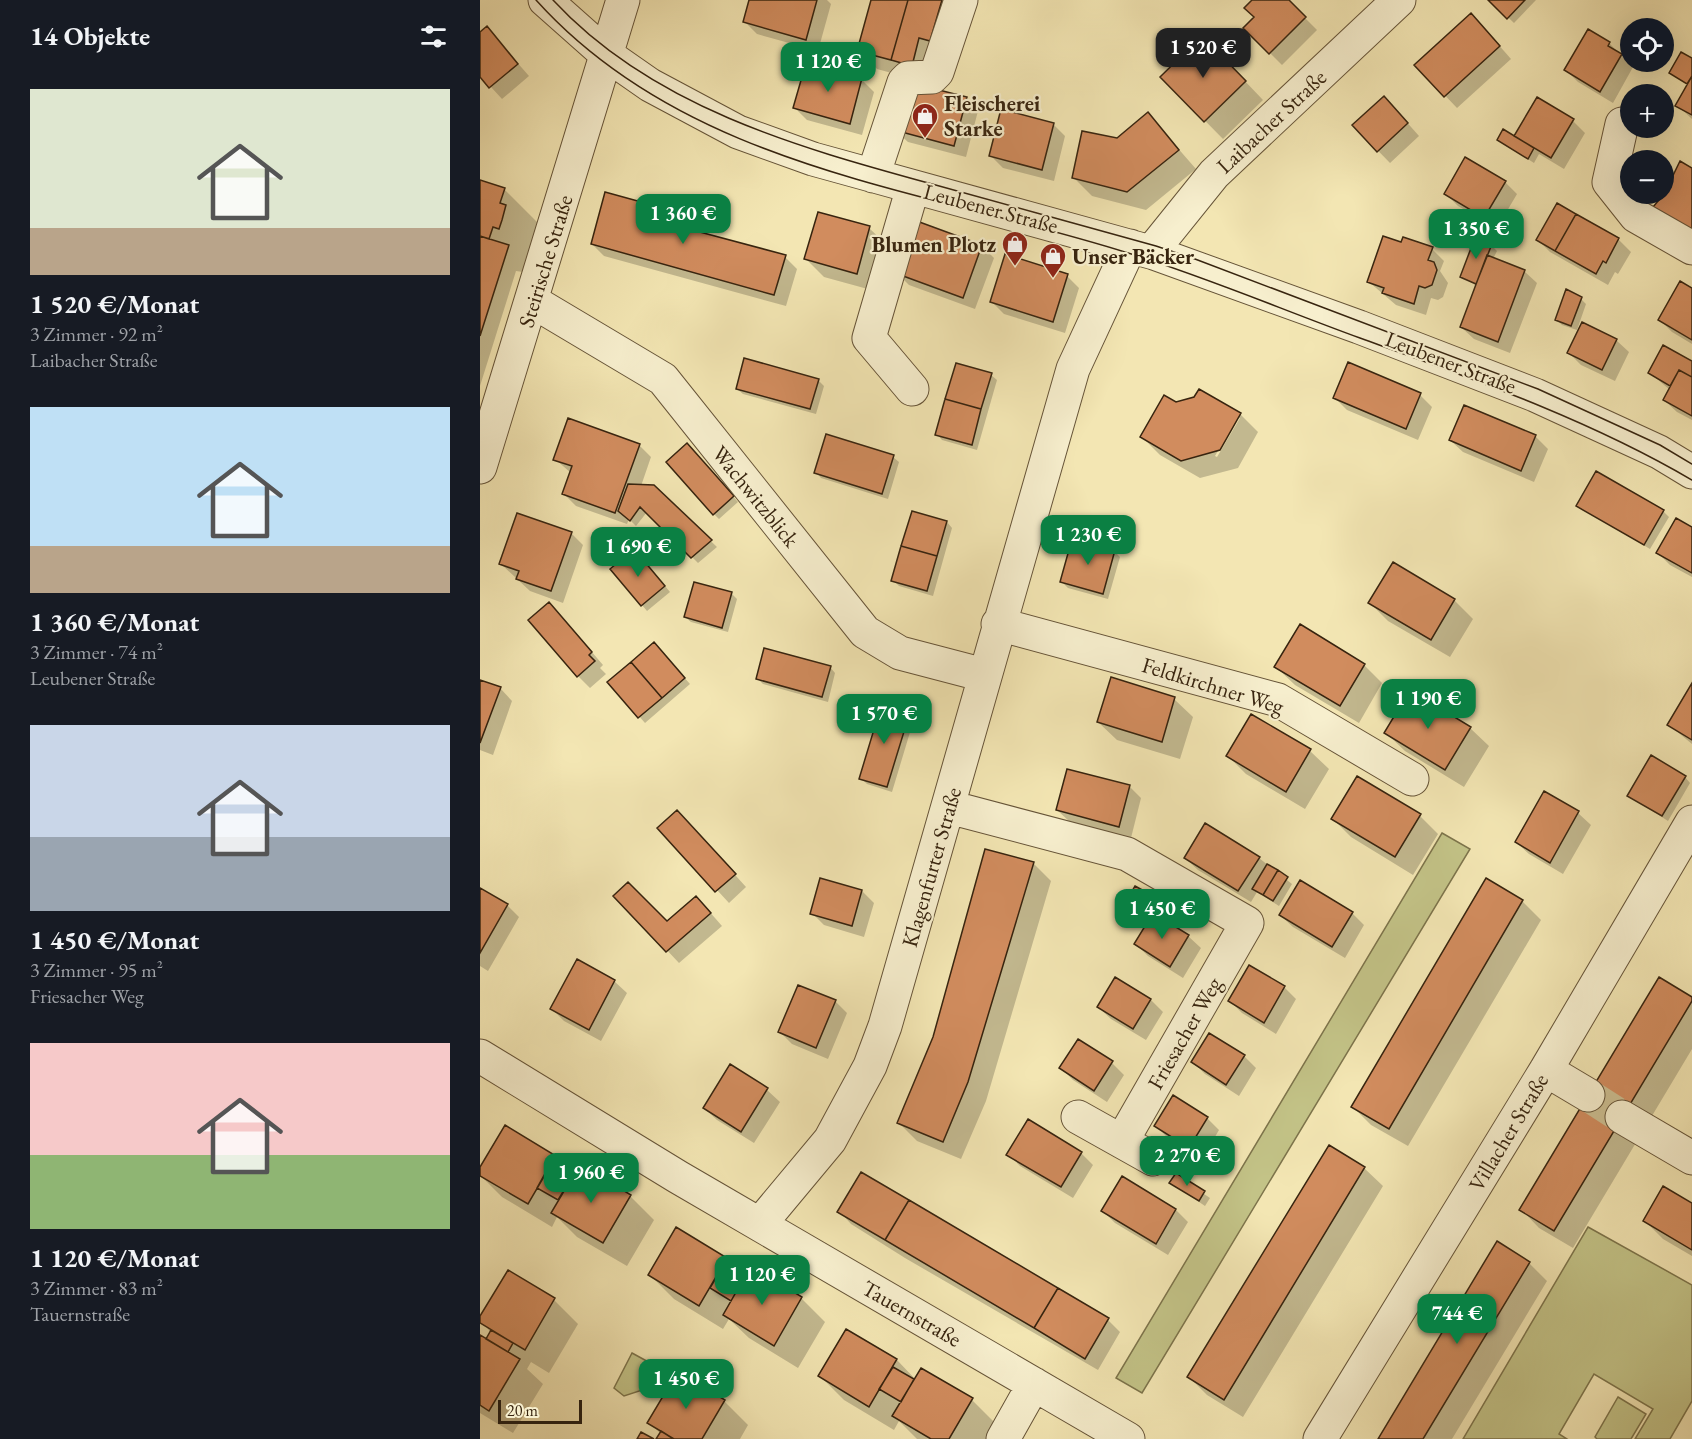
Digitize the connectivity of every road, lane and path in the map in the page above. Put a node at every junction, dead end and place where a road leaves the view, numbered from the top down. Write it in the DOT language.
graph roads {
  1 [pos="545,0"];
  2 [pos="623,0"];
  3 [pos="961,0"];
  4 [pos="1397,1"];
  5 [pos="607,55"];
  6 [pos="1620,133"];
  7 [pos="873,176"];
  8 [pos="913,186"];
  9 [pos="1142,249"];
  10 [pos="1692,249"];
  11 [pos="532,301"];
  12 [pos="912,389"];
  13 [pos="480,466"];
  14 [pos="1692,472"];
  15 [pos="998,624"];
  16 [pos="984,675"];
  17 [pos="1412,779"];
  18 [pos="949,807"];
  19 [pos="1692,822"];
  20 [pos="480,1056"];
  21 [pos="1546,1070"];
  22 [pos="1588,1095"];
  23 [pos="1078,1117"];
  24 [pos="1622,1117"];
  25 [pos="1122,1141"];
  26 [pos="1692,1158"];
  27 [pos="1153,1159"];
  28 [pos="760,1224"];
  29 [pos="1034,1384"];
  30 [pos="1004,1439"];
  31 [pos="1128,1439"];
  32 [pos="1320,1439"];
  1 -- 5 [label="street, Leubener Straße"];
  2 -- 5 [label="street, Steirische Straße"];
  3 -- 7 [label="street"];
  4 -- 9 [label="street, Laibacher Straße"];
  5 -- 7 [label="street, Leubener Straße"];
  5 -- 11 [label="street, Steirische Straße"];
  6 -- 10 [label="street"];
  7 -- 8 [label="street, Leubener Straße"];
  8 -- 9 [label="street, Leubener Straße"];
  8 -- 12 [label="street"];
  9 -- 14 [label="street, Leubener Straße"];
  9 -- 15 [label="street, Klagenfurter Straße"];
  11 -- 13 [label="street, Steirische Straße"];
  11 -- 16 [label="street, Wachwitzblick"];
  15 -- 16 [label="street, Klagenfurter Straße"];
  15 -- 17 [label="street, Feldkirchner Weg"];
  16 -- 18 [label="street, Klagenfurter Straße"];
  18 -- 25 [label="street, Friesacher Weg"];
  18 -- 28 [label="street, Klagenfurter Straße"];
  19 -- 21 [label="street, Villacher Straße"];
  20 -- 28 [label="street, Tauernstraße"];
  21 -- 22 [label="street"];
  21 -- 32 [label="street, Villacher Straße"];
  23 -- 25 [label="street"];
  24 -- 26 [label="street"];
  25 -- 27 [label="street"];
  28 -- 29 [label="street, Tauernstraße"];
  29 -- 30 [label="street"];
  29 -- 31 [label="street, Tauernstraße"];
}
